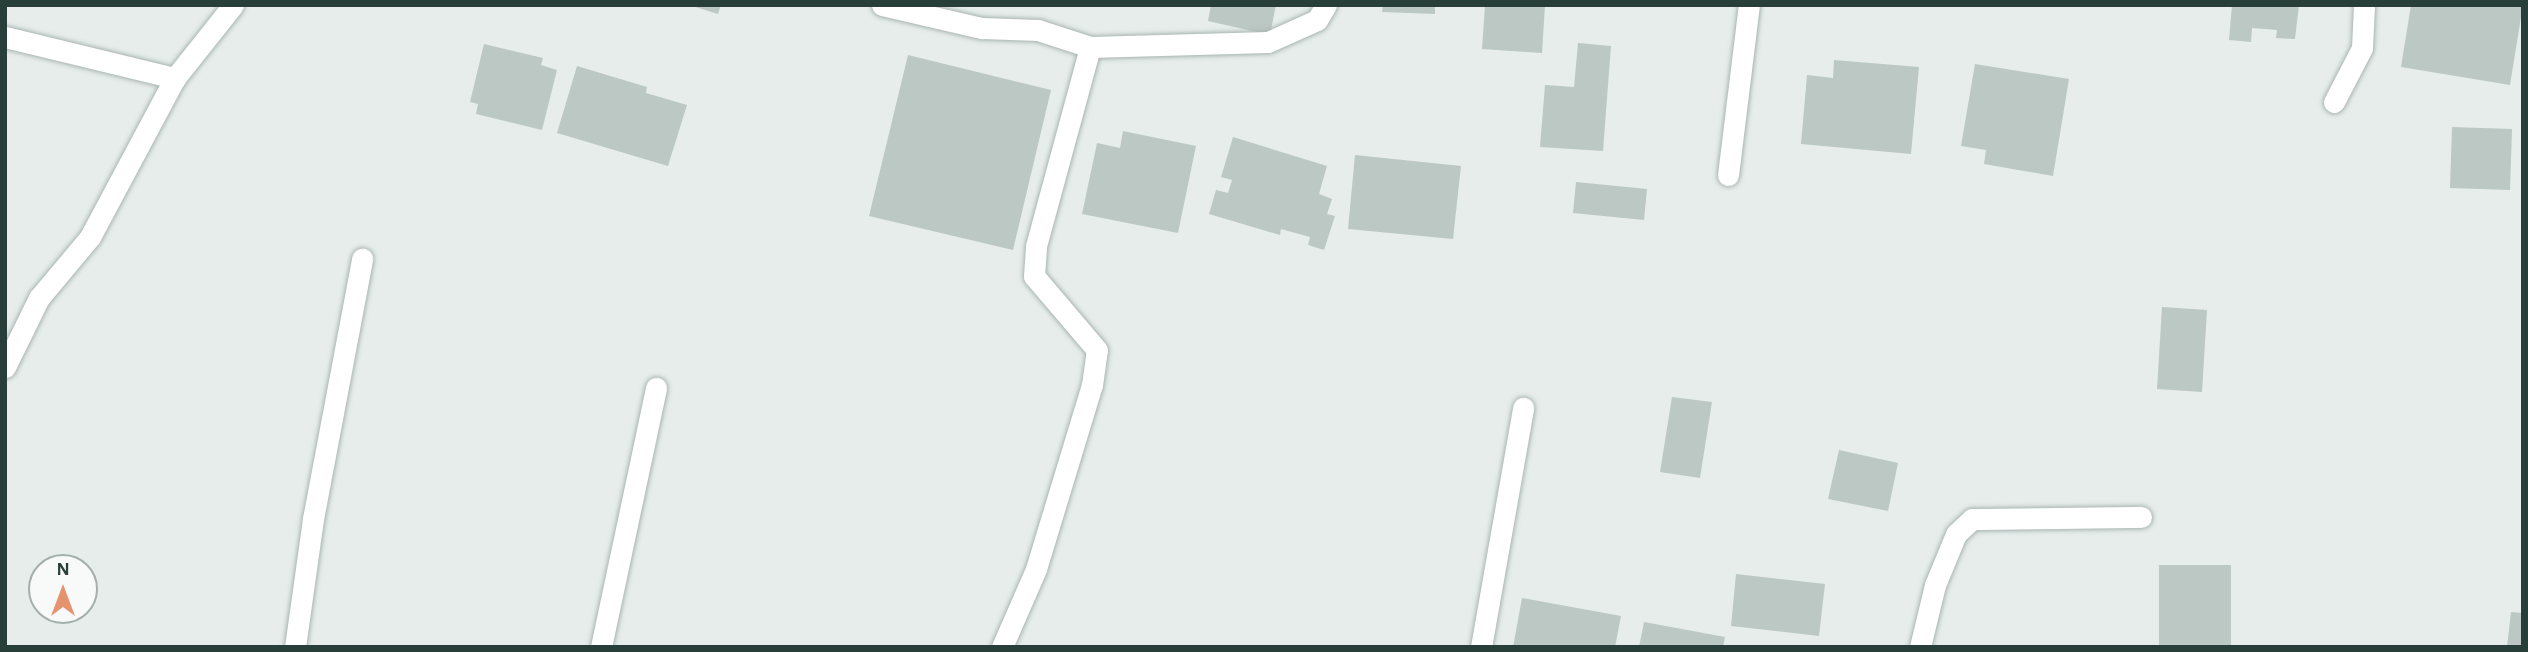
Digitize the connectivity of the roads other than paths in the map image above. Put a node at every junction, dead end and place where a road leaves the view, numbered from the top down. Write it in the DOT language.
graph roads {
  1 [pos="233,5"];
  2 [pos="882,5"];
  3 [pos="1326,5"];
  4 [pos="1749,5"];
  5 [pos="2364,5"];
  6 [pos="5,37"];
  7 [pos="1090,47"];
  8 [pos="175,78"];
  9 [pos="2334,102"];
  10 [pos="1728,175"];
  11 [pos="362,259"];
  12 [pos="5,367"];
  13 [pos="656,388"];
  14 [pos="1523,408"];
  15 [pos="2141,517"];
  16 [pos="295,647"];
  17 [pos="601,647"];
  18 [pos="1002,647"];
  19 [pos="1482,647"];
  20 [pos="1920,647"];
  1 -- 8 [label="street"];
  2 -- 7 [label="street"];
  3 -- 7 [label="street"];
  4 -- 10 [label="street"];
  5 -- 9 [label="street"];
  6 -- 8 [label="street"];
  7 -- 18 [label="street"];
  8 -- 12 [label="street"];
  11 -- 16 [label="street"];
  13 -- 17 [label="street"];
  14 -- 19 [label="street"];
  15 -- 20 [label="street"];
}
